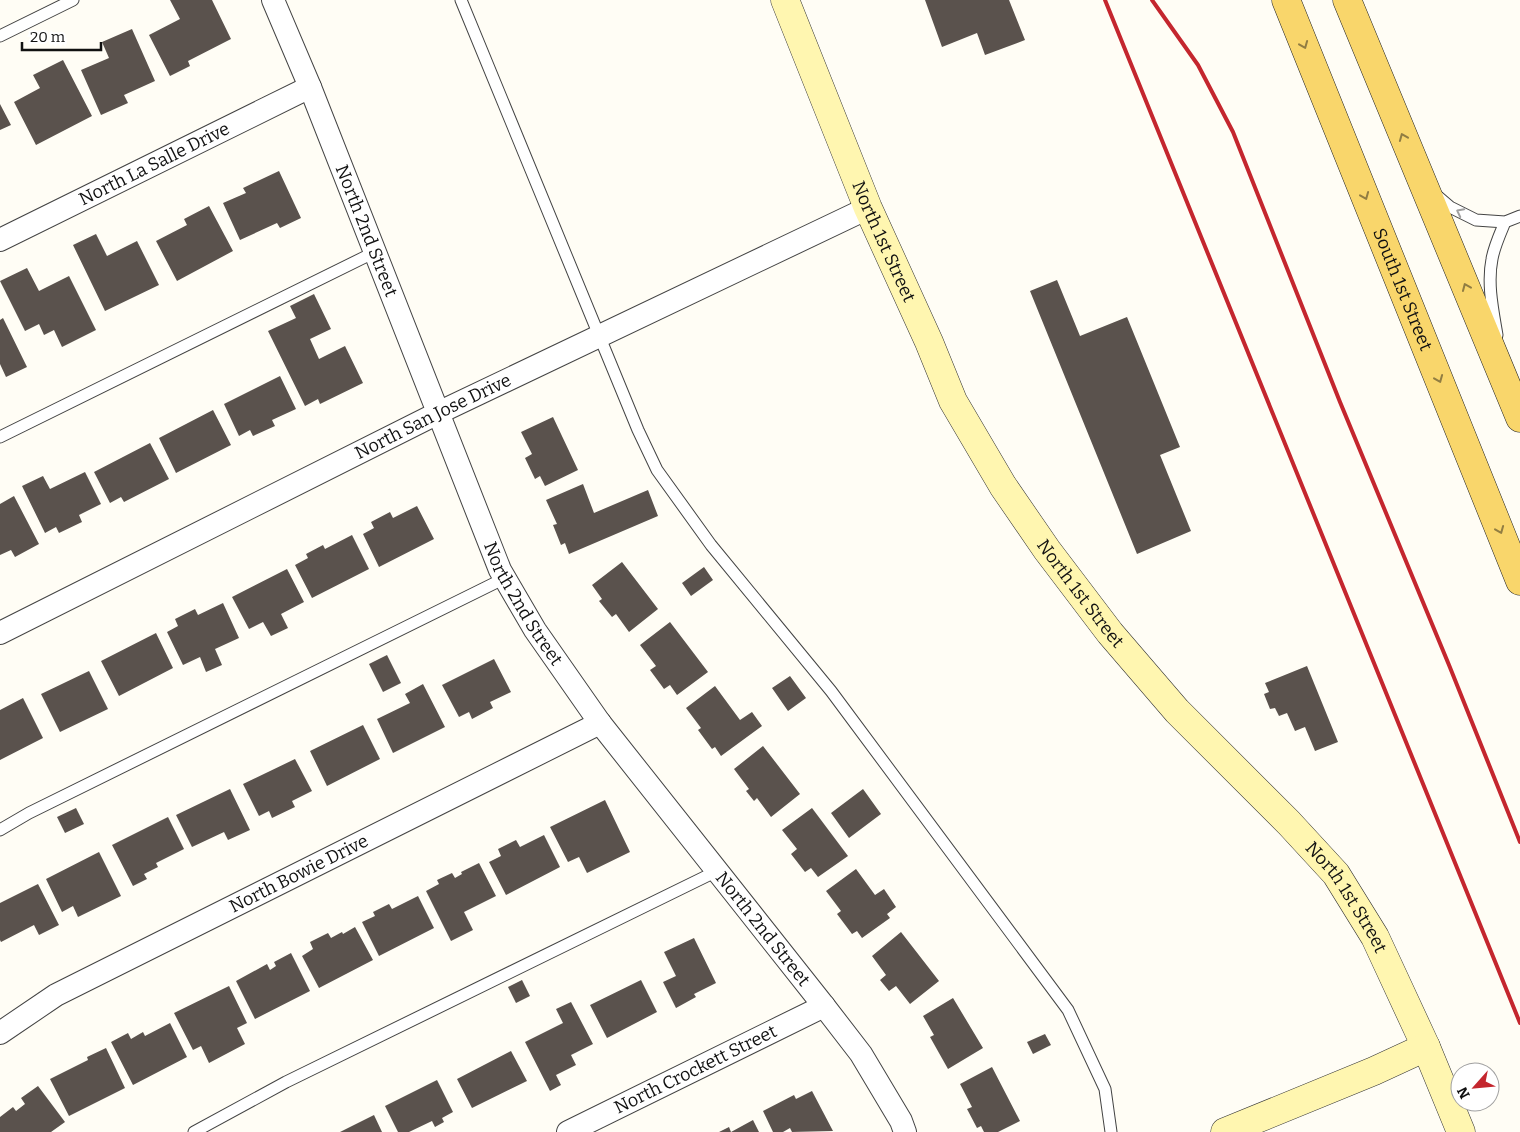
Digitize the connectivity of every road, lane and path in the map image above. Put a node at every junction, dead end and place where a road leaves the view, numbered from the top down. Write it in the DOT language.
graph roads {
  1 [pos="73,0"];
  2 [pos="273,0"];
  3 [pos="461,0"];
  4 [pos="785,0"];
  5 [pos="1286,0"];
  6 [pos="1347,0"];
  7 [pos="0,36"];
  8 [pos="310,87"];
  9 [pos="1422,183"];
  10 [pos="868,208"];
  11 [pos="1520,216"];
  12 [pos="1505,222"];
  13 [pos="0,240"];
  14 [pos="375,252"];
  15 [pos="600,336"];
  16 [pos="1504,381"];
  17 [pos="438,413"];
  18 [pos="1520,418"];
  19 [pos="0,438"];
  20 [pos="505,578"];
  21 [pos="1520,581"];
  22 [pos="0,633"];
  23 [pos="600,723"];
  24 [pos="0,830"];
  25 [pos="718,871"];
  26 [pos="824,1006"];
  27 [pos="0,1032"];
  28 [pos="1426,1047"];
  29 [pos="194,1132"];
  30 [pos="568,1132"];
  31 [pos="905,1132"];
  32 [pos="1111,1132"];
  33 [pos="1225,1132"];
  34 [pos="1461,1132"];
  1 -- 7 [label="lane"];
  2 -- 8 [label="street, North 2nd Street"];
  3 -- 15 [label="lane"];
  4 -- 10 [label="main road, North 1st Street"];
  5 -- 21 [label="main road, South 1st Street, one-way"];
  9 -- 6 [label="main road, one-way"];
  8 -- 13 [label="street, North La Salle Drive"];
  8 -- 14 [label="street, North 2nd Street"];
  12 -- 9 [label="lane, one-way"];
  16 -- 9 [label="main road, one-way"];
  10 -- 15 [label="street, North San Jose Drive"];
  10 -- 28 [label="main road, North 1st Street"];
  11 -- 12 [label="lane"];
  12 -- 16 [label="lane"];
  14 -- 17 [label="street, North 2nd Street"];
  14 -- 19 [label="lane"];
  15 -- 17 [label="street, North San Jose Drive"];
  15 -- 32 [label="lane"];
  16 -- 18 [label="main road"];
  17 -- 20 [label="street, North 2nd Street"];
  17 -- 22 [label="street, North San Jose Drive"];
  20 -- 23 [label="street, North 2nd Street"];
  20 -- 24 [label="lane"];
  23 -- 25 [label="street, North 2nd Street"];
  23 -- 27 [label="street, North Bowie Drive"];
  25 -- 26 [label="street, North 2nd Street"];
  25 -- 29 [label="lane"];
  26 -- 30 [label="street, North Crockett Street"];
  26 -- 31 [label="street, North 2nd Street"];
  28 -- 33 [label="main road"];
  28 -- 34 [label="main road, North 1st Street"];
}
